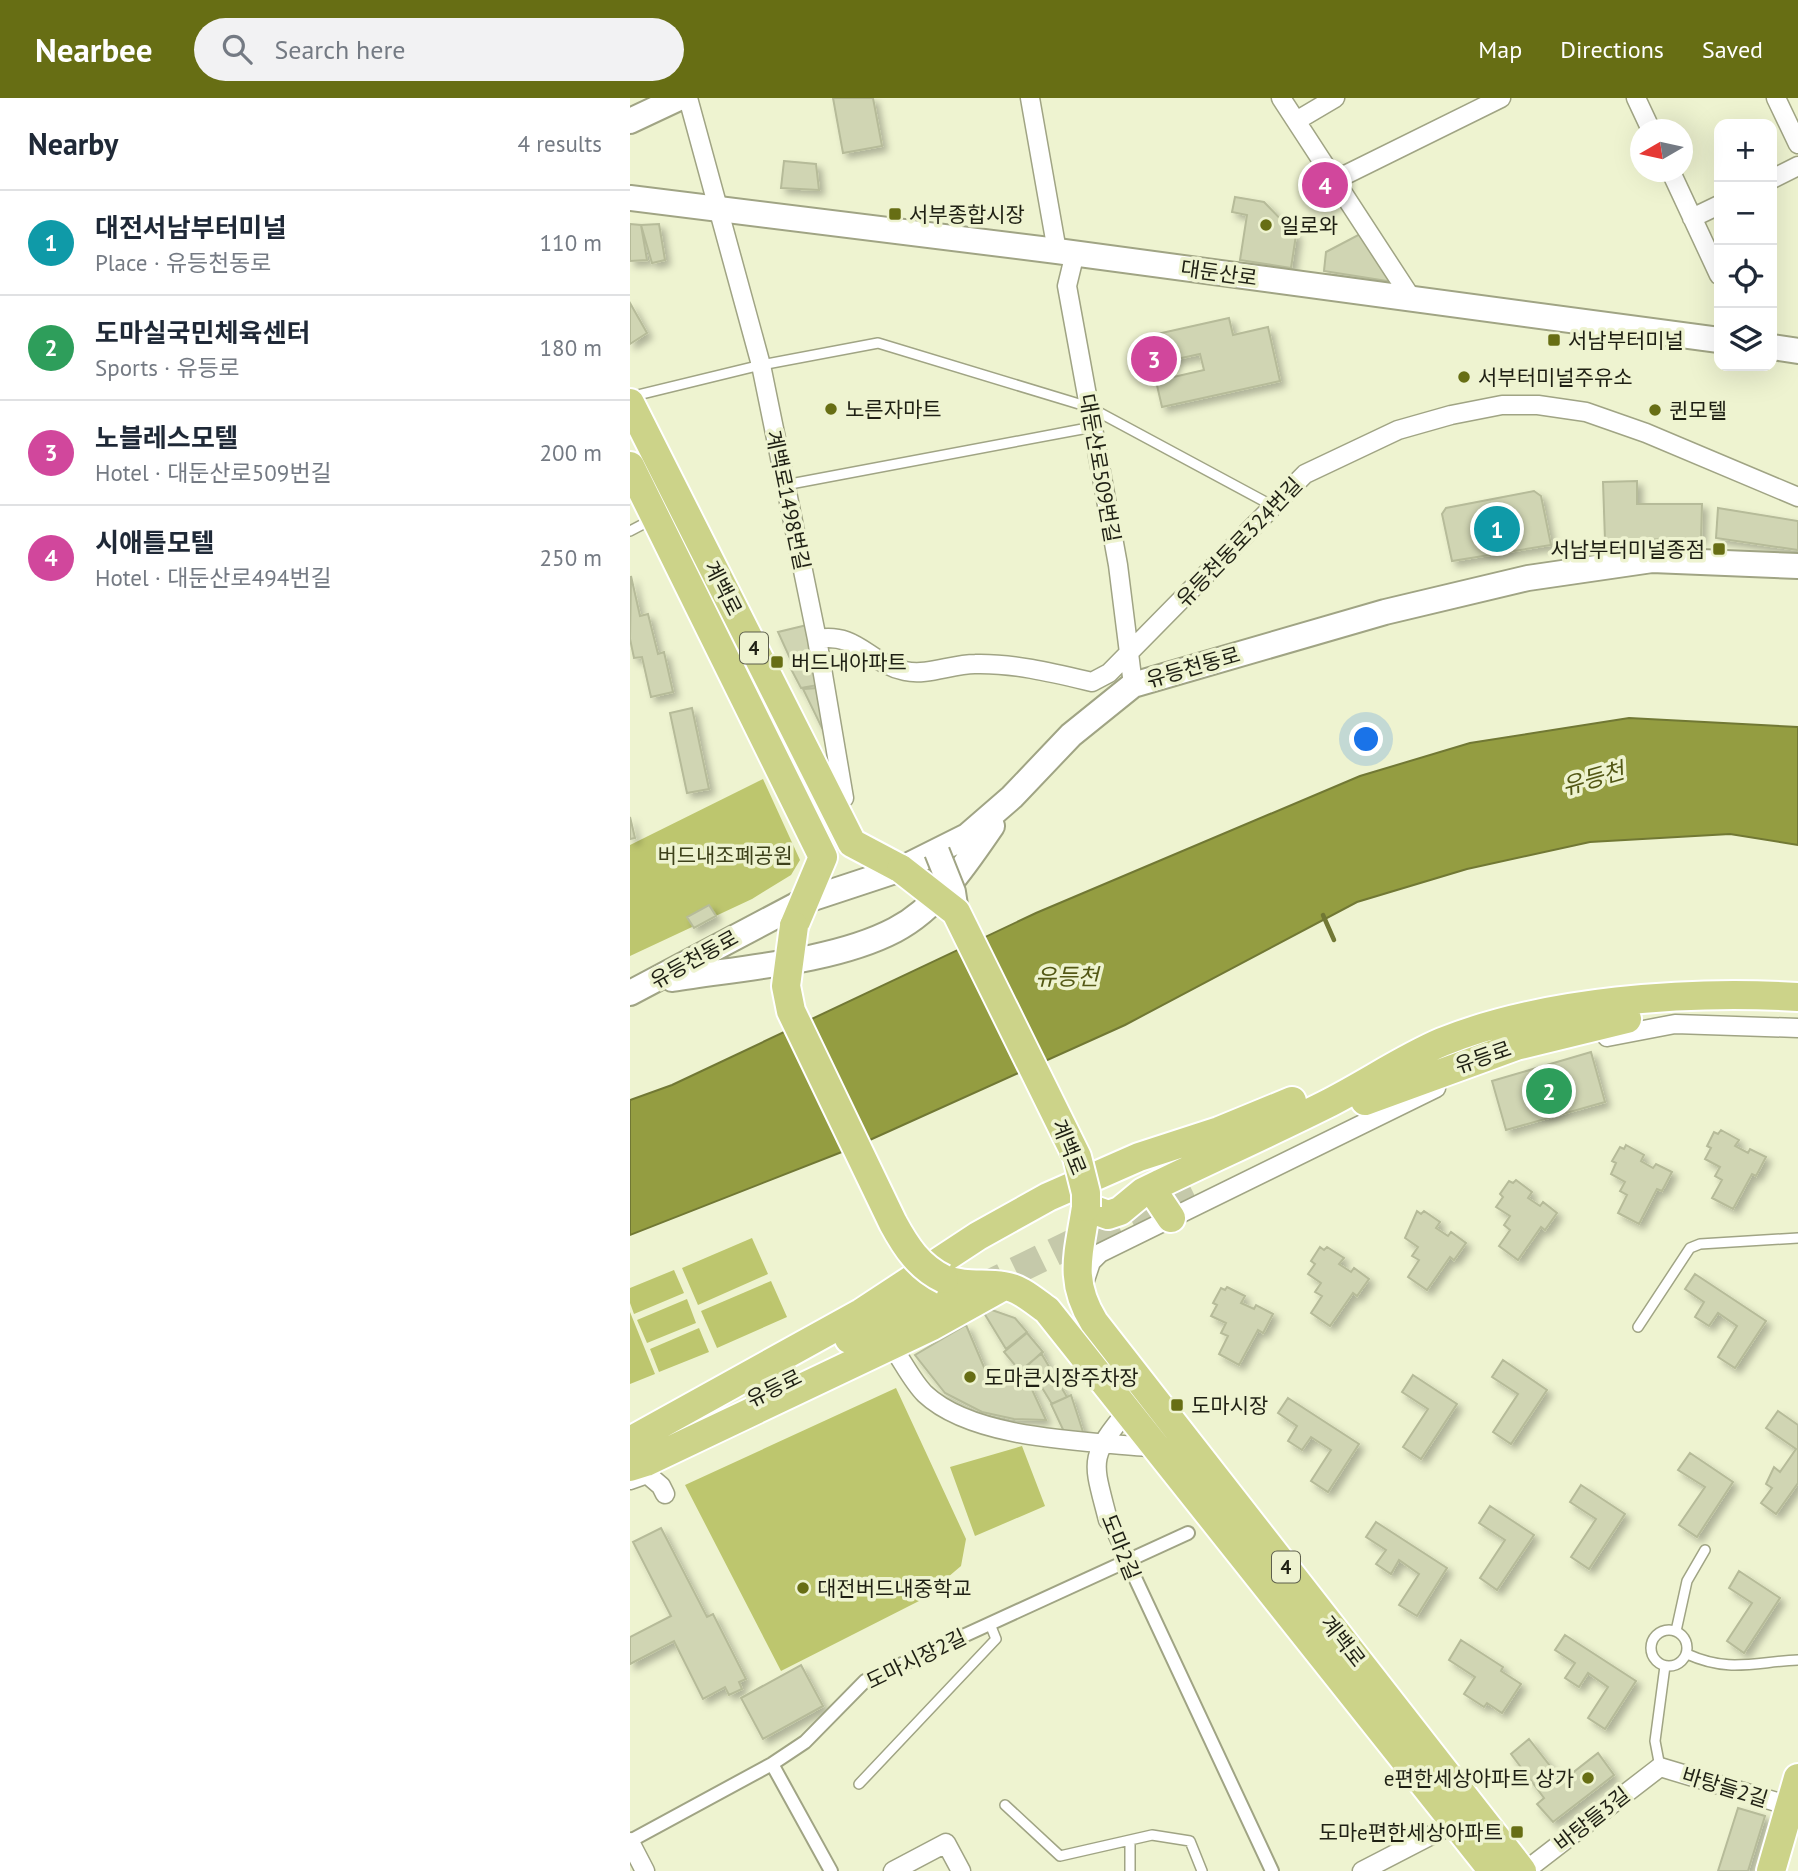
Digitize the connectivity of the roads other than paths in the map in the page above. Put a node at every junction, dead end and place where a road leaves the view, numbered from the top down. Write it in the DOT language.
graph roads {
  1 [pos="679,98"];
  2 [pos="688,98"];
  3 [pos="1030,98"];
  4 [pos="1281,98"];
  5 [pos="1335,98"];
  6 [pos="1501,98"];
  7 [pos="1636,98"];
  8 [pos="1776,98"];
  9 [pos="1646,119"];
  10 [pos="630,121"];
  11 [pos="1296,121"];
  12 [pos="1798,144"];
  13 [pos="1798,166"];
  14 [pos="1777,176"];
  15 [pos="1335,180"];
  16 [pos="1676,182"];
  17 [pos="630,198"];
  18 [pos="718,206"];
  19 [pos="1714,207"];
  20 [pos="1692,218"];
  21 [pos="1066,252"];
  22 [pos="1714,264"];
  23 [pos="1412,299"];
  24 [pos="1714,339"];
  25 [pos="1777,348"];
  26 [pos="1798,351"];
  27 [pos="761,366"];
  28 [pos="630,397"];
  29 [pos="630,403"];
  30 [pos="1089,407"];
  31 [pos="1093,428"];
  32 [pos="630,466"];
  33 [pos="785,485"];
  34 [pos="1798,497"];
  35 [pos="1273,506"];
  36 [pos="656,518"];
  37 [pos="630,531"];
  38 [pos="1798,566"];
  39 [pos="817,639"];
  40 [pos="1129,652"];
  41 [pos="1133,685"];
  42 [pos="1012,796"];
  43 [pos="844,798"];
  44 [pos="937,852"];
  45 [pos="901,869"];
  46 [pos="956,912"];
  47 [pos="799,914"];
  48 [pos="654,982"];
  49 [pos="630,993"];
  50 [pos="1798,997"];
  51 [pos="1798,1017"];
  52 [pos="1714,1018"];
  53 [pos="1798,1028"];
  54 [pos="1391,1069"];
  55 [pos="1159,1184"];
  56 [pos="1190,1186"];
  57 [pos="1086,1207"];
  58 [pos="1171,1218"];
  59 [pos="1798,1238"];
  60 [pos="1005,1286"];
  61 [pos="939,1300"];
  62 [pos="1082,1303"];
  63 [pos="1638,1327"];
  64 [pos="891,1345"];
  65 [pos="1128,1410"];
  66 [pos="684,1414"];
  67 [pos="630,1441"];
  68 [pos="1101,1442"];
  69 [pos="1158,1448"];
  70 [pos="630,1459"];
  71 [pos="630,1467"];
  72 [pos="630,1480"];
  73 [pos="665,1494"];
  74 [pos="1108,1521"];
  75 [pos="1188,1534"];
  76 [pos="1705,1550"];
  77 [pos="1125,1561"];
  78 [pos="990,1624"];
  79 [pos="1676,1631"];
  80 [pos="1687,1654"];
  81 [pos="1798,1660"];
  82 [pos="1665,1666"];
  83 [pos="772,1764"];
  84 [pos="1660,1767"];
  85 [pos="1798,1778"];
  86 [pos="859,1784"];
  87 [pos="1005,1805"];
  88 [pos="1791,1820"];
  89 [pos="1455,1823"];
  90 [pos="630,1841"];
  91 [pos="1130,1842"];
  92 [pos="645,1871"];
  93 [pos="831,1871"];
  94 [pos="893,1871"];
  95 [pos="961,1871"];
  96 [pos="1130,1871"];
  97 [pos="1202,1871"];
  98 [pos="1272,1871"];
  99 [pos="1362,1871"];
  100 [pos="1493,1871"];
  101 [pos="1523,1871"];
  102 [pos="1771,1871"];
  1 -- 10 [label="main road"];
  2 -- 18 [label="street"];
  3 -- 21 [label="street"];
  4 -- 11 [label="street"];
  5 -- 11 [label="street"];
  6 -- 15 [label="street"];
  7 -- 9 [label="street"];
  8 -- 12 [label="street"];
  11 -- 15 [label="street"];
  13 -- 14 [label="street"];
  15 -- 23 [label="street"];
  16 -- 20 [label="street"];
  17 -- 18 [label="main road, 대둔산로"];
  18 -- 21 [label="main road, 대둔산로"];
  18 -- 27 [label="street, 계백로1498번길"];
  19 -- 20 [label="street"];
  20 -- 22 [label="street"];
  21 -- 23 [label="main road, 대둔산로"];
  21 -- 30 [label="street, 대둔산로509번길"];
  23 -- 24 [label="main road, 대둔산로"];
  25 -- 26 [label="main road"];
  27 -- 28 [label="lane"];
  27 -- 30 [label="lane"];
  27 -- 33 [label="street, 계백로1498번길"];
  29 -- 45 [label="main road, 계백로 / 4"];
  30 -- 31 [label="street, 대둔산로509번길"];
  30 -- 35 [label="lane"];
  31 -- 33 [label="lane"];
  31 -- 40 [label="street, 대둔산로509번길"];
  32 -- 36 [label="main road, 계백로 / 4"];
  33 -- 39 [label="street, 계백로1498번길"];
  34 -- 35 [label="street, 유등천동로324번길"];
  35 -- 40 [label="street, 유등천동로324번길"];
  36 -- 37 [label="lane"];
  36 -- 47 [label="main road, 계백로 / 4"];
  38 -- 41 [label="main road, 유등천동로"];
  39 -- 40 [label="street, 유등천동로324번길"];
  39 -- 43 [label="street, 계백로1498번길"];
  40 -- 41 [label="street, 대둔산로509번길"];
  41 -- 42 [label="main road, 유등천동로"];
  42 -- 44 [label="main road, 유등천동로"];
  42 -- 48 [label="main road"];
  44 -- 45 [label="main road, 유등천동로"];
  44 -- 46 [label="main road, bridge"];
  45 -- 46 [label="main road, 계백로 / 4, bridge"];
  45 -- 47 [label="main road, 유등천동로"];
  46 -- 57 [label="main road, 계백로 / 4, bridge"];
  47 -- 48 [label="main road, 유등천동로"];
  47 -- 61 [label="main road, 계백로 / 4, bridge"];
  48 -- 49 [label="main road, 유등천동로"];
  50 -- 54 [label="main road, 유등로"];
  51 -- 52 [label="main road, 유등로"];
  52 -- 53 [label="street"];
  52 -- 56 [label="main road, 유등로"];
  52 -- 58 [label="street"];
  54 -- 55 [label="main road"];
  54 -- 66 [label="main road"];
  55 -- 57 [label="main road"];
  55 -- 58 [label="main road"];
  57 -- 62 [label="main road, 계백로 / 4"];
  58 -- 62 [label="street"];
  59 -- 63 [label="lane"];
  60 -- 61 [label="main road"];
  60 -- 61 [label="main road, 계백로 / 4"];
  60 -- 65 [label="main road, 계백로 / 4"];
  61 -- 64 [label="main road"];
  61 -- 66 [label="main road"];
  61 -- 70 [label="main road, 유등로"];
  62 -- 101 [label="main road, 계백로 / 4"];
  64 -- 68 [label="street"];
  64 -- 71 [label="main road"];
  65 -- 68 [label="street"];
  65 -- 69 [label="main road, 계백로 / 4"];
  66 -- 67 [label="main road"];
  68 -- 69 [label="street"];
  68 -- 74 [label="street, 도마2길"];
  69 -- 89 [label="main road, 계백로 / 4"];
  72 -- 73 [label="street"];
  74 -- 77 [label="street, 도마2길"];
  75 -- 77 [label="street, 도마시장2길"];
  76 -- 79 [label="lane"];
  77 -- 78 [label="street, 도마시장2길"];
  77 -- 98 [label="street, 도마2길"];
  78 -- 83 [label="street, 도마시장2길"];
  78 -- 86 [label="lane"];
  79 -- 80 [label="lane"];
  79 -- 82 [label="lane"];
  80 -- 81 [label="lane"];
  80 -- 82 [label="lane"];
  82 -- 84 [label="lane"];
  83 -- 90 [label="street, 도마시장2길"];
  83 -- 93 [label="street"];
  84 -- 88 [label="street, 바탕들2길"];
  84 -- 101 [label="street, 바탕들3길"];
  85 -- 88 [label="main road"];
  87 -- 91 [label="lane"];
  88 -- 102 [label="main road"];
  89 -- 99 [label="street"];
  89 -- 100 [label="main road, 계백로 / 4"];
  90 -- 92 [label="street"];
  91 -- 96 [label="lane"];
  91 -- 97 [label="lane"];
  94 -- 95 [label="street"];
}
